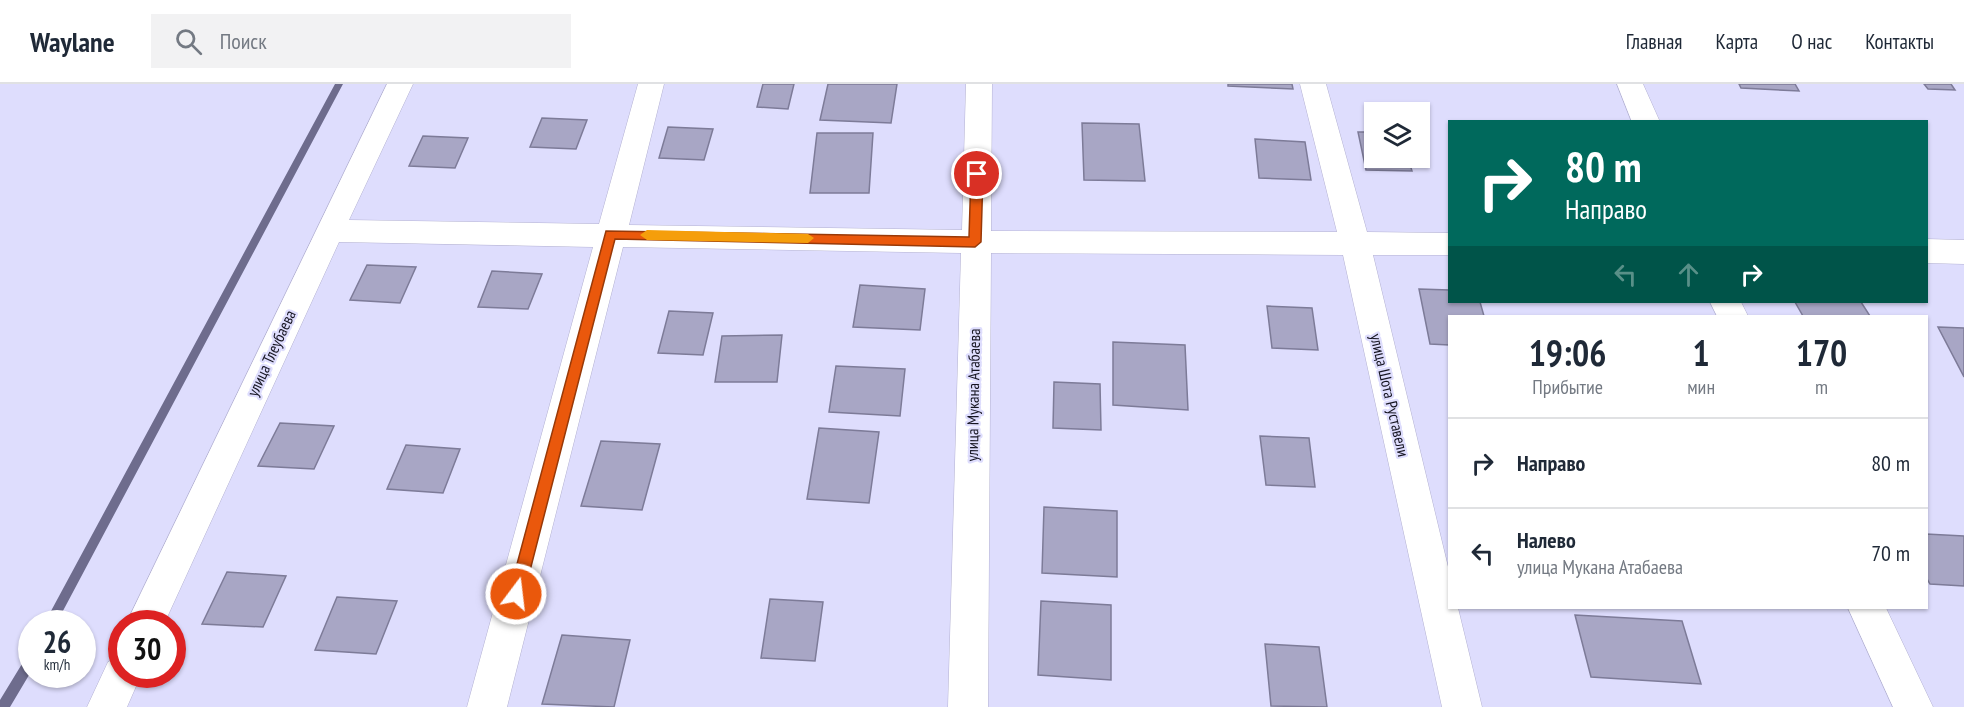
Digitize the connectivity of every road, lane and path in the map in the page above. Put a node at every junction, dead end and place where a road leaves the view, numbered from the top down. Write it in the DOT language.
graph roads {
  1 [pos="400,84"];
  2 [pos="651,84"];
  3 [pos="979,84"];
  4 [pos="1313,84"];
  5 [pos="1630,84"];
  6 [pos="1645,120"];
  7 [pos="328,231"];
  8 [pos="610,234"];
  9 [pos="975,242"];
  10 [pos="1354,243"];
  11 [pos="1448,244"];
  12 [pos="1928,251"];
  13 [pos="1964,252"];
  14 [pos="1867,609"];
  15 [pos="152,610"];
  16 [pos="116,688"];
  17 [pos="106,707"];
  18 [pos="487,707"];
  19 [pos="968,707"];
  20 [pos="1462,707"];
  21 [pos="1913,707"];
  1 -- 7 [label="street, улица Тлеубаева"];
  2 -- 8 [label="street"];
  3 -- 9 [label="street, улица Мукана Атабаева"];
  4 -- 10 [label="street, улица Шота Руставели"];
  5 -- 6 [label="street"];
  7 -- 8 [label="street"];
  7 -- 15 [label="street, улица Тлеубаева"];
  8 -- 9 [label="street"];
  8 -- 18 [label="street"];
  9 -- 10 [label="street"];
  9 -- 19 [label="street, улица Мукана Атабаева"];
  10 -- 11 [label="street"];
  10 -- 20 [label="street, улица Шота Руставели"];
  12 -- 13 [label="street"];
  14 -- 21 [label="street"];
  16 -- 17 [label="street"];
}
